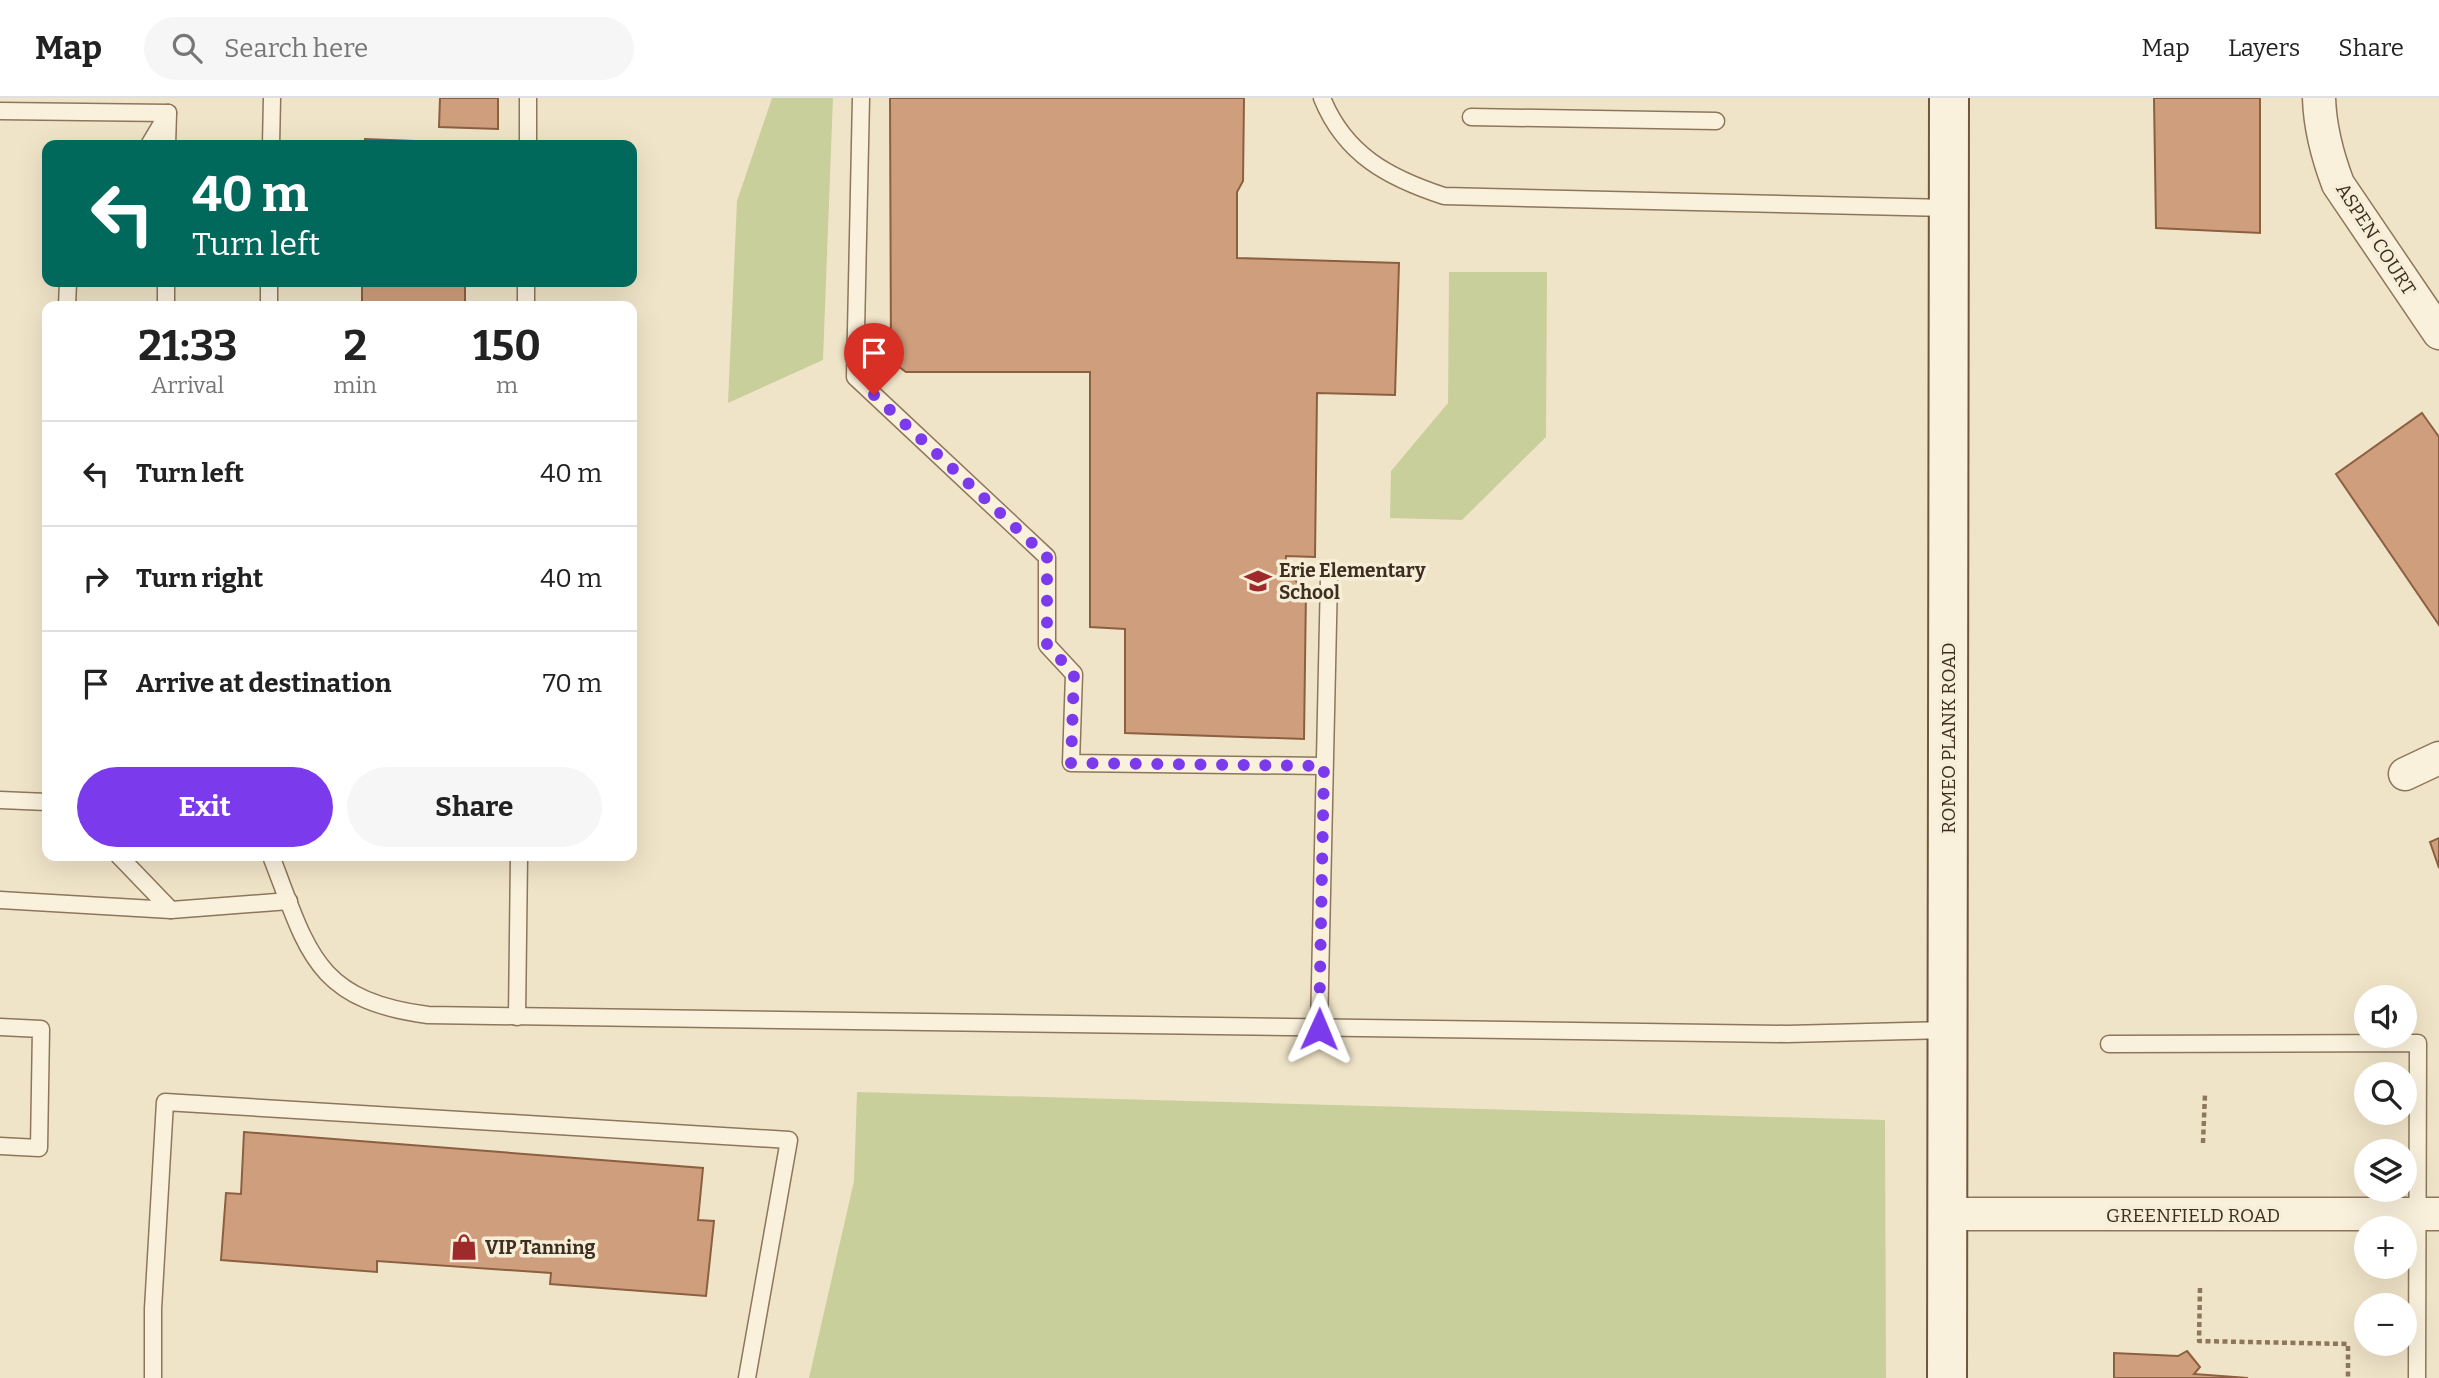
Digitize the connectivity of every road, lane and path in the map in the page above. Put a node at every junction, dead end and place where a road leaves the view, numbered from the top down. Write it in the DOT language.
graph roads {
  1 [pos="272,98"];
  2 [pos="528,98"];
  3 [pos="860,98"];
  4 [pos="1322,98"];
  5 [pos="1949,98"];
  6 [pos="2319,98"];
  7 [pos="0,111"];
  8 [pos="168,113"];
  9 [pos="1471,117"];
  10 [pos="1716,121"];
  11 [pos="152,140"];
  12 [pos="167,140"];
  13 [pos="271,140"];
  14 [pos="528,140"];
  15 [pos="1947,208"];
  16 [pos="2439,333"];
  17 [pos="1329,577"];
  18 [pos="2439,758"];
  19 [pos="1324,766"];
  20 [pos="2405,774"];
  21 [pos="0,800"];
  22 [pos="42,802"];
  23 [pos="124,861"];
  24 [pos="273,861"];
  25 [pos="519,861"];
  26 [pos="0,900"];
  27 [pos="289,901"];
  28 [pos="171,910"];
  29 [pos="517,1017"];
  30 [pos="0,1027"];
  31 [pos="1319,1029"];
  32 [pos="1948,1030"];
  33 [pos="2109,1044"];
  34 [pos="2204,1094"];
  35 [pos="2203,1143"];
  36 [pos="0,1146"];
  37 [pos="1947,1214"];
  38 [pos="2428,1215"];
  39 [pos="2200,1288"];
  40 [pos="153,1378"];
  41 [pos="747,1378"];
  42 [pos="1947,1378"];
  43 [pos="2348,1378"];
  44 [pos="2417,1378"];
  1 -- 13 [label="lane"];
  2 -- 14 [label="lane"];
  3 -- 19 [label="lane"];
  4 -- 15 [label="lane"];
  5 -- 15 [label="street, ROMEO PLANK ROAD"];
  6 -- 16 [label="street, ASPEN COURT"];
  7 -- 8 [label="lane"];
  8 -- 11 [label="lane"];
  8 -- 12 [label="lane"];
  9 -- 10 [label="lane"];
  15 -- 32 [label="street, ROMEO PLANK ROAD"];
  17 -- 19 [label="lane"];
  18 -- 20 [label="street"];
  19 -- 31 [label="lane"];
  21 -- 22 [label="lane"];
  23 -- 28 [label="lane"];
  24 -- 27 [label="lane"];
  25 -- 29 [label="lane"];
  26 -- 28 [label="lane"];
  27 -- 28 [label="lane"];
  27 -- 29 [label="lane"];
  29 -- 31 [label="lane"];
  30 -- 36 [label="lane"];
  31 -- 32 [label="lane"];
  32 -- 37 [label="street, ROMEO PLANK ROAD"];
  33 -- 38 [label="lane"];
  34 -- 35 [label="path"];
  37 -- 38 [label="street, GREENFIELD ROAD"];
  37 -- 42 [label="street, ROMEO PLANK ROAD"];
  38 -- 44 [label="lane"];
  39 -- 43 [label="path"];
  40 -- 41 [label="lane"];
}
